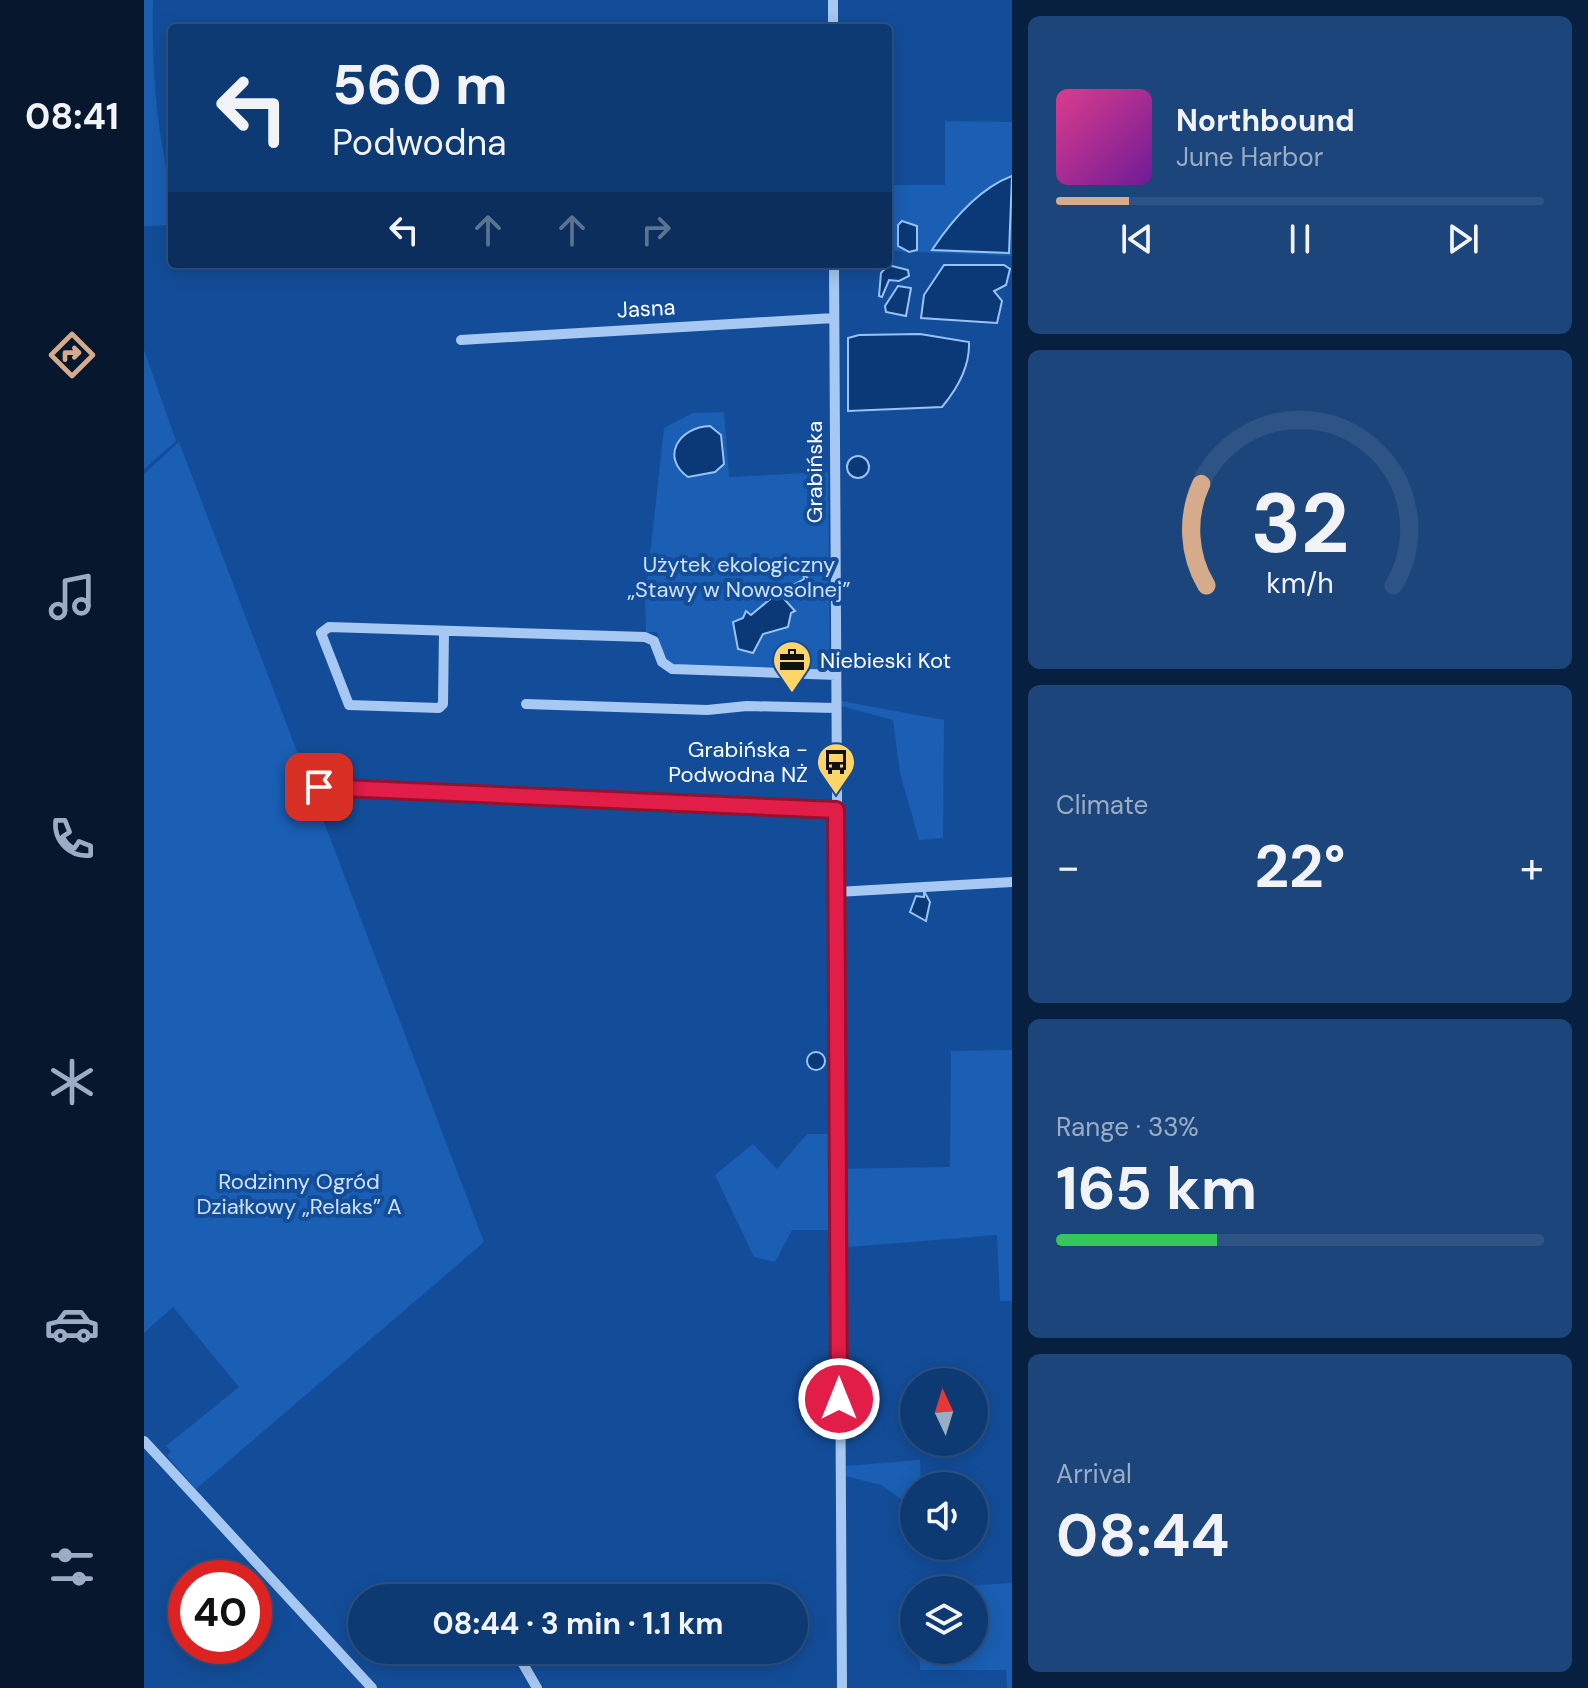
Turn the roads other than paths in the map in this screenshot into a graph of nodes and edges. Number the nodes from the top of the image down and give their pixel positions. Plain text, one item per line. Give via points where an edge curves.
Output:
1 (833, 0) edge
2 (833, 24) edge
3 (834, 268) edge
4 (834, 318) junction
5 (461, 340) dead end
6 (444, 631) junction
7 (836, 675) junction
8 (526, 704) dead end
9 (835, 708) junction
10 (319, 787) dead end
11 (836, 810) junction
12 (1012, 882) edge
13 (837, 892) junction
14 (144, 1441) edge
15 (523, 1664) edge
16 (372, 1688) edge
17 (537, 1688) edge
18 (842, 1688) edge

1 - 2 street
3 - 4 street, Grabińska
4 - 5 street, Jasna
4 - 7 street, Grabińska
6 - 6 street via 329,627 321,633 349,705 439,708
6 - 7 street via 645,637 654,641 662,662 672,669
7 - 9 street, Grabińska
8 - 9 street
9 - 11 street, Grabińska
10 - 11 street
11 - 13 street, Grabińska
12 - 13 street
13 - 18 street, Grabińska
14 - 16 street
15 - 17 street

